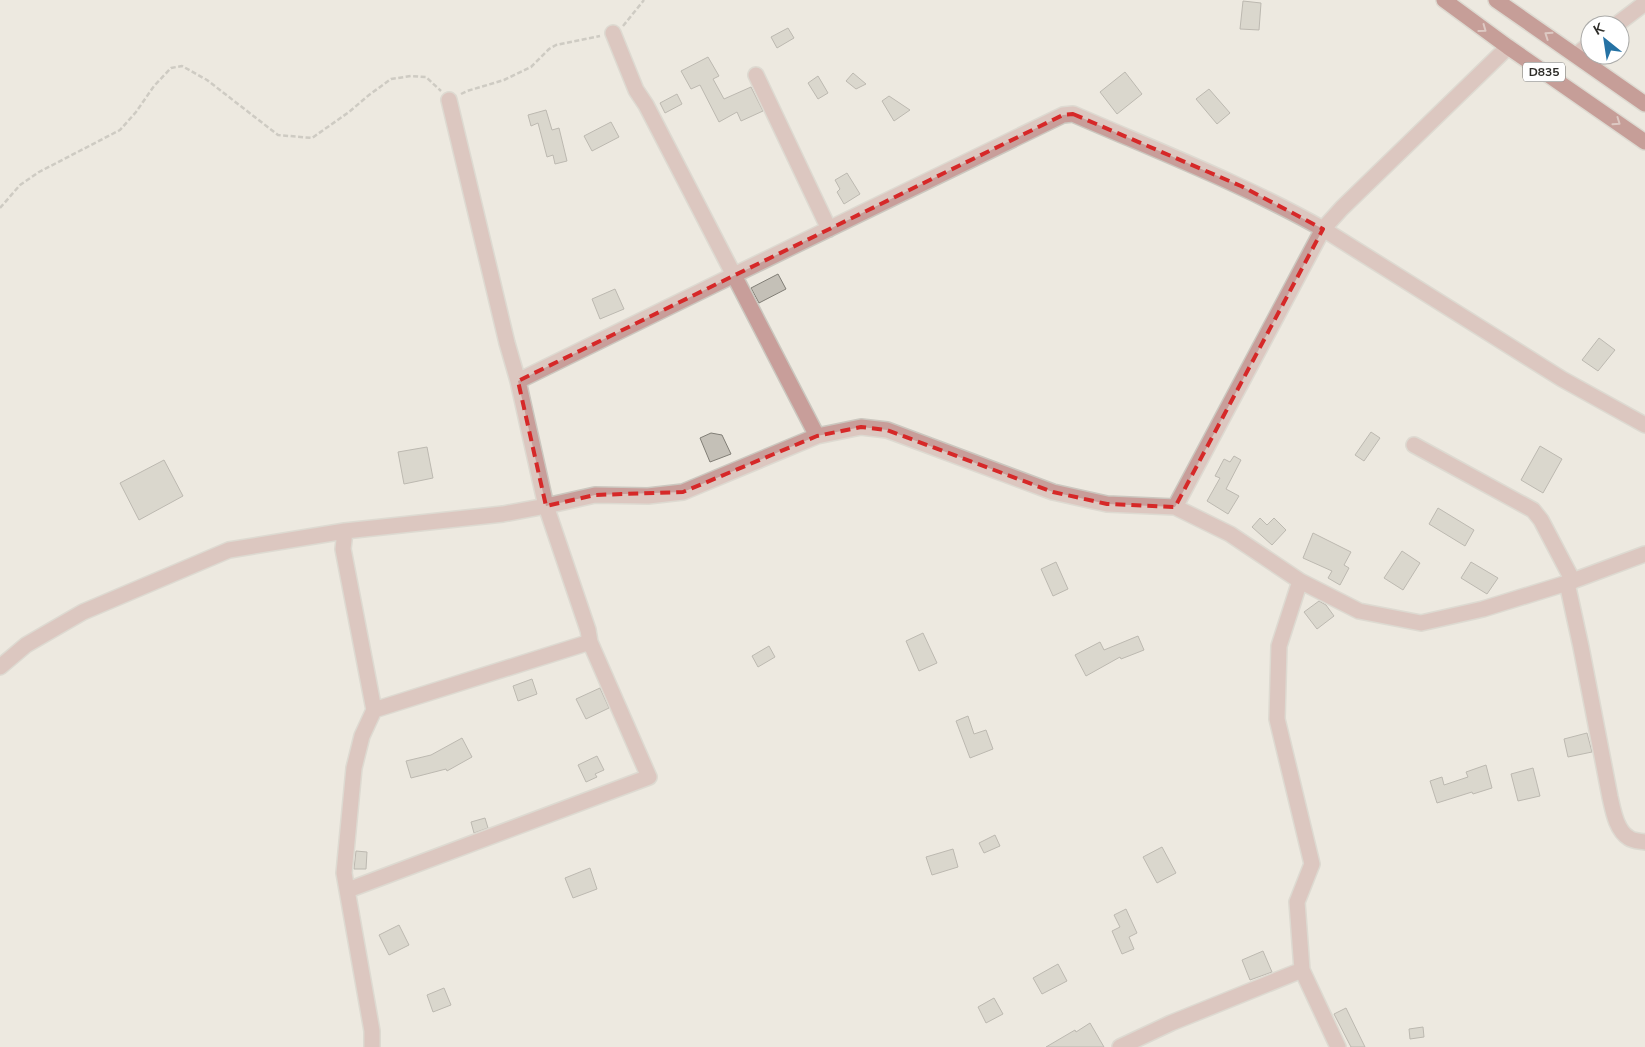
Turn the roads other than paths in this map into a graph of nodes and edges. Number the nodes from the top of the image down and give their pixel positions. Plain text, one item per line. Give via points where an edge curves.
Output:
1 (1444, 0) edge
2 (1496, 0) edge
3 (1645, 3) edge
4 (1629, 15) edge
5 (613, 33) road end
6 (1508, 47) junction
7 (1580, 52) edge
8 (1576, 55) junction
9 (756, 76) dead end
10 (449, 100) road end
11 (1645, 104) edge
12 (1645, 142) edge
13 (829, 228) junction
14 (1323, 229) junction
15 (734, 274) junction
16 (518, 381) junction
17 (1645, 425) edge
18 (817, 436) junction
19 (1414, 446) dead end
20 (546, 506) junction
21 (1175, 508) junction
22 (345, 531) junction
23 (1645, 554) edge
24 (1300, 581) junction
25 (1570, 582) junction
26 (590, 642) junction
27 (0, 667) edge
28 (374, 710) junction
29 (1645, 842) edge
30 (348, 890) junction
31 (1302, 970) junction
32 (372, 1047) edge
33 (1120, 1047) edge
34 (1338, 1047) edge

1 -> 6 highway, D835
8 -> 2 highway, D835
3 - 4 street
5 - 15 street via 636,90
6 -> 12 highway, D835
6 - 14 street
7 - 8 street
8 - 11 highway, D835
9 - 13 street
10 - 16 street
13 - 14 street via 1063,115 1073,114 1241,186
13 - 15 street
14 - 17 street via 1562,379
14 - 21 street
15 - 16 street
15 - 18 street
16 - 20 street
18 - 20 street via 684,492 648,496 595,494
18 - 21 street via 861,427 887,430 1053,492 1106,504
19 - 25 street via 1533,510 1541,520
20 - 22 street via 503,514
20 - 26 street
21 - 24 street via 1230,534
22 - 27 street via 229,550 83,612 26,645
22 - 28 street via 343,549
23 - 25 street
24 - 25 street via 1358,611 1422,624
24 - 31 street via 1279,646 1277,719 1312,864 1297,902
25 - 29 street via 1616,818 1629,839
26 - 28 street
26 - 30 street via 649,777
28 - 30 street via 362,736 354,768 344,873
30 - 32 street
31 - 33 street
31 - 34 street

